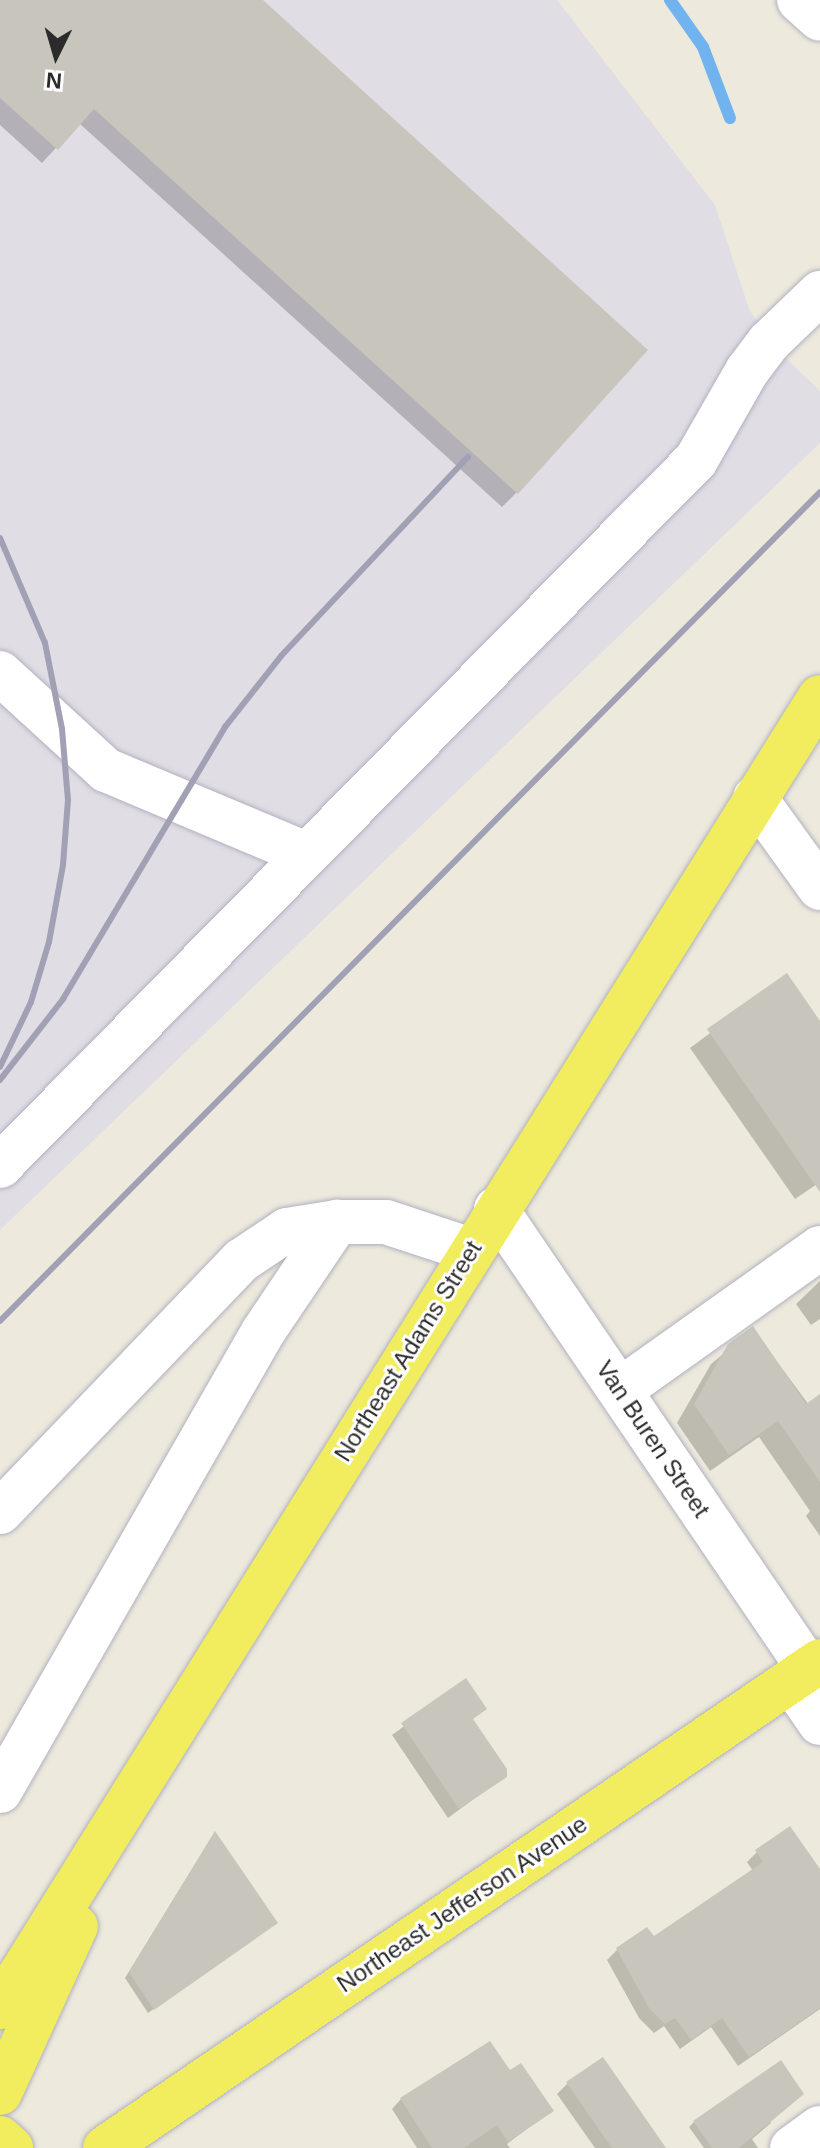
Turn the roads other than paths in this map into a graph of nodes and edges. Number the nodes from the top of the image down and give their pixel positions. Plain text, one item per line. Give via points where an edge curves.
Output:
1 (799, 0) edge
2 (820, 19) edge
3 (820, 293) edge
4 (0, 673) edge
5 (820, 697) edge
6 (755, 798) junction
7 (306, 854) junction
8 (820, 888) edge
9 (0, 1166) edge
10 (496, 1209) junction
11 (337, 1222) junction
12 (820, 1248) edge
13 (471, 1250) junction
14 (620, 1390) junction
15 (0, 1512) edge
16 (209, 1668) junction
17 (807, 1670) edge
18 (820, 1723) edge
19 (0, 1791) edge
20 (377, 1962) junction
21 (0, 2007) edge
22 (0, 2093) edge
23 (820, 2128) edge
24 (0, 2138) edge
25 (11, 2148) edge
26 (71, 2148) edge
27 (105, 2148) edge
28 (792, 2148) edge

1 - 2 street
3 - 7 street via 747,371 696,460
4 - 7 street via 106,770
5 - 6 main road, Northeast Adams Street
6 - 8 street
6 - 10 main road, Northeast Adams Street
7 - 9 street
10 - 13 main road, Northeast Adams Street
10 - 14 street, Van Buren Street
11 - 13 street via 386,1222
11 - 15 street via 287,1230 242,1260
11 - 19 street via 263,1332
12 - 14 street
13 - 16 main road, Northeast Adams Street
14 - 17 street, Van Buren Street
16 - 21 main road, Northeast Adams Street
16 - 22 main road via 75,1927
17 - 18 street, Van Buren Street
17 - 20 main road, Northeast Jefferson Avenue
20 - 26 main road
20 - 27 main road, Northeast Jefferson Avenue
23 - 28 street
24 - 25 main road

